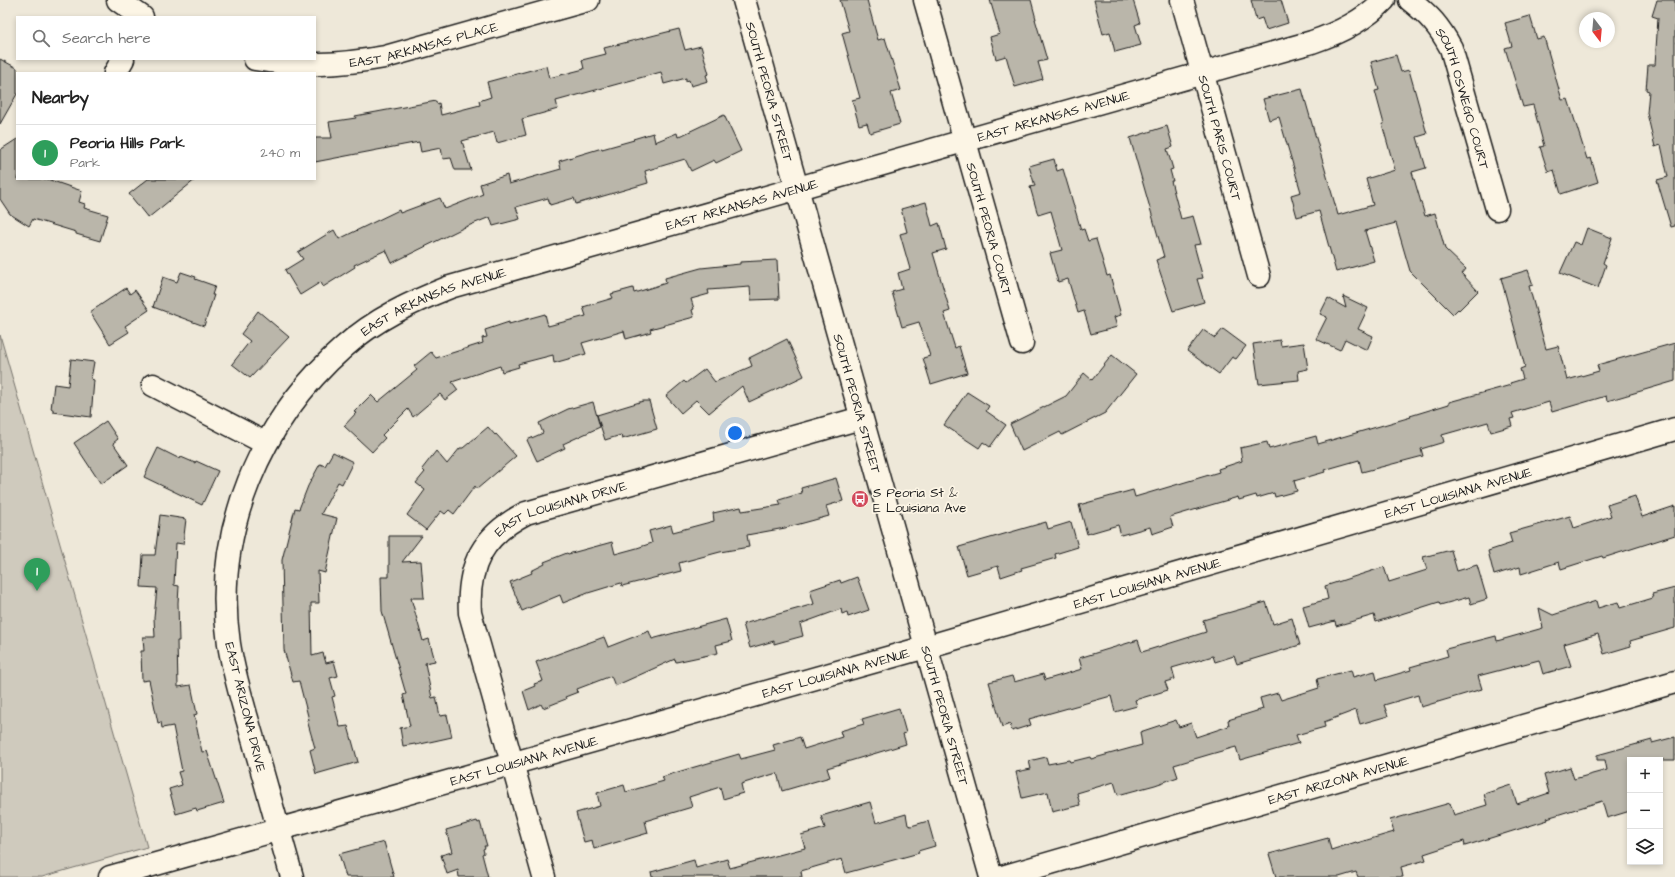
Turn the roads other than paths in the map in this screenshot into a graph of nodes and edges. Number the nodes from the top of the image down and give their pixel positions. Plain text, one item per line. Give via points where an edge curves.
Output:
1 (118, 0) edge
2 (588, 0) edge
3 (744, 0) edge
4 (925, 0) edge
5 (1182, 0) edge
6 (1384, 0) edge
7 (1410, 0) edge
8 (141, 16) edge
9 (122, 60) edge
10 (260, 60) edge
11 (116, 72) edge
12 (1202, 74) junction
13 (965, 140) junction
14 (797, 189) junction
15 (1497, 209) dead end
16 (1260, 276) dead end
17 (1022, 343) dead end
18 (153, 385) dead end
19 (861, 418) junction
20 (1675, 430) edge
21 (266, 443) junction
22 (926, 647) junction
23 (1675, 682) edge
24 (512, 763) junction
25 (278, 829) junction
26 (110, 877) edge
27 (292, 877) edge
28 (544, 877) edge
29 (990, 877) edge
30 (1002, 877) edge

1 - 8 street
2 - 10 street, EAST ARKANSAS PLACE via 385,57 317,65 282,64
3 - 14 street, SOUTH PEORIA STREET
4 - 13 street, SOUTH PEORIA COURT
5 - 12 street, SOUTH PARIS COURT
6 - 12 street, EAST ARKANSAS AVENUE via 1357,22 1334,35
7 - 15 street, SOUTH OSWEGO COURT via 1439,27 1451,48
9 - 11 street
12 - 13 street, EAST ARKANSAS AVENUE
12 - 16 street, SOUTH PARIS COURT
13 - 14 street, EAST ARKANSAS AVENUE
13 - 17 street, SOUTH PEORIA COURT
14 - 19 street, SOUTH PEORIA STREET
14 - 21 street, EAST ARKANSAS AVENUE via 458,285 418,299 387,316 351,341 320,369 297,395
18 - 21 street
19 - 22 street, SOUTH PEORIA STREET
19 - 24 street, EAST LOUISIANA DRIVE via 526,512 509,521 491,537 473,570 469,594 470,613
20 - 22 street, EAST LOUISIANA AVENUE
21 - 25 street, EAST ARIZONA DRIVE via 239,507 227,575 226,609 229,644 239,688
22 - 24 street, EAST LOUISIANA AVENUE
22 - 29 street, SOUTH PEORIA STREET
23 - 30 street, EAST ARIZONA AVENUE
24 - 25 street, EAST LOUISIANA AVENUE
24 - 28 street
25 - 26 street, EAST LOUISIANA AVENUE
25 - 27 street, EAST ARIZONA DRIVE

